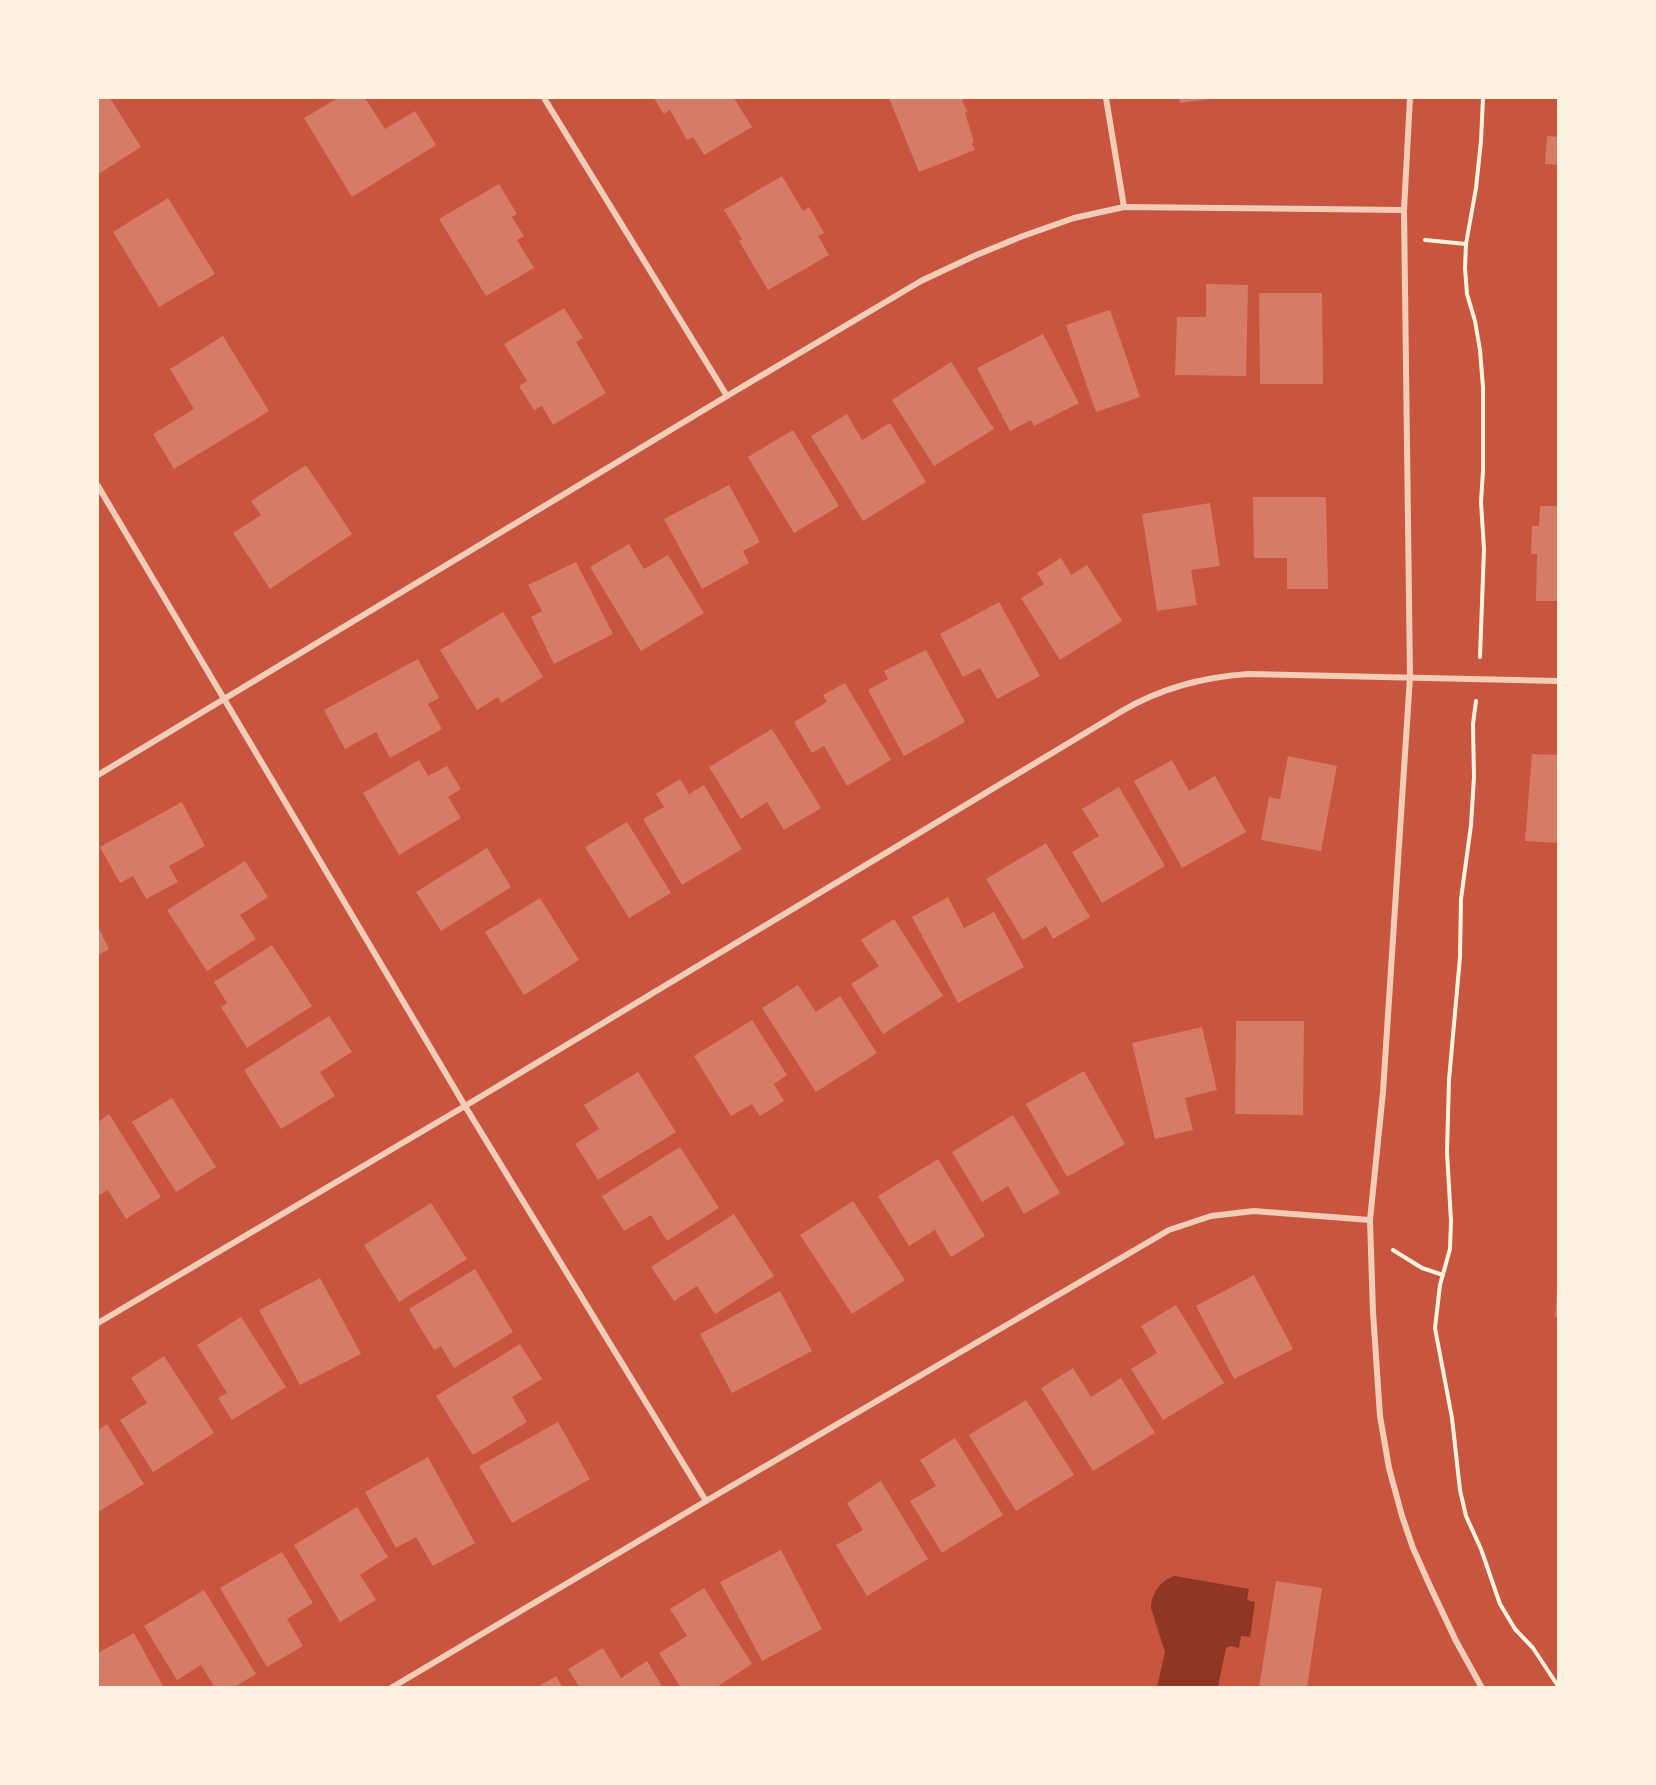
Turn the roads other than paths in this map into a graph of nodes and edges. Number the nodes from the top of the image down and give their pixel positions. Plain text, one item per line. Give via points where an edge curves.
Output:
1 (544, 98) edge
2 (1106, 98) edge
3 (1410, 98) edge
4 (1124, 207) junction
5 (1404, 210) junction
6 (727, 396) junction
7 (98, 486) edge
8 (1410, 678) junction
9 (1558, 681) edge
10 (224, 700) junction
11 (98, 775) edge
12 (465, 1106) junction
13 (1370, 1220) junction
14 (98, 1323) edge
15 (706, 1501) junction
16 (391, 1688) edge
17 (1482, 1688) edge

1 - 6 street
2 - 4 street
3 - 5 street
4 - 5 street
4 - 6 street via 1074,218 1023,236 921,281
5 - 8 street
6 - 10 street
7 - 10 street
8 - 9 street
8 - 12 street via 1235,675 1200,680 1154,694
8 - 13 street via 1384,1080
10 - 11 street
10 - 12 street
12 - 14 street
12 - 15 street
13 - 15 street via 1254,1211 1210,1216 1168,1230
13 - 17 street via 1376,1365 1389,1468 1413,1548
15 - 16 street

